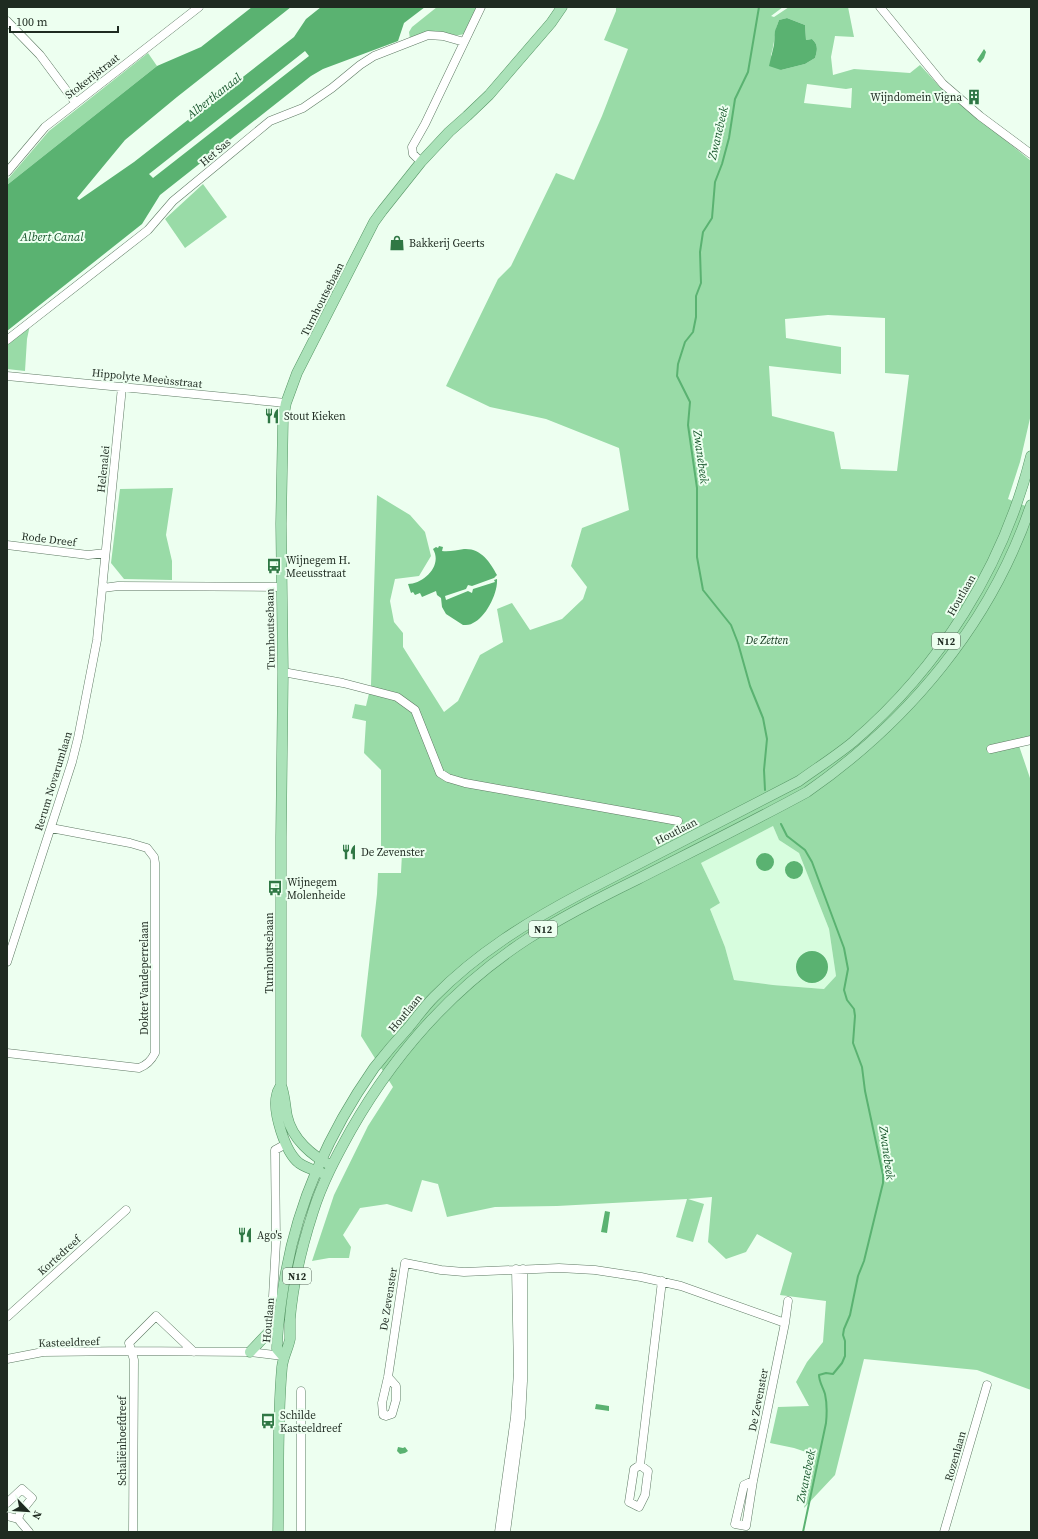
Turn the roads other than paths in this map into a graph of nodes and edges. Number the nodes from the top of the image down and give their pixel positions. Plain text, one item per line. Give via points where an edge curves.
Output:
1 (199, 7) edge
2 (481, 7) edge
3 (562, 7) edge
4 (880, 7) edge
5 (7, 21) edge
6 (464, 42) junction
7 (75, 102) junction
8 (1031, 154) edge
9 (421, 162) junction
10 (7, 172) edge
11 (7, 340) edge
12 (7, 376) edge
13 (122, 387) junction
14 (286, 403) junction
15 (1031, 456) edge
16 (1031, 505) edge
17 (7, 545) edge
18 (105, 557) junction
19 (103, 585) junction
20 (281, 588) junction
21 (282, 672) junction
22 (1031, 740) edge
23 (991, 749) dead end
24 (678, 820) dead end
25 (51, 828) junction
26 (7, 962) edge
27 (7, 1053) edge
28 (281, 1085) junction
29 (296, 1137) junction
30 (286, 1144) junction
31 (321, 1160) junction
32 (332, 1166) junction
33 (316, 1171) junction
34 (327, 1176) junction
35 (126, 1210) dead end
36 (519, 1269) junction
37 (662, 1281) junction
38 (273, 1297) dead end
39 (788, 1301) dead end
40 (7, 1317) edge
41 (785, 1323) junction
42 (277, 1326) junction
43 (131, 1351) junction
44 (194, 1352) junction
45 (250, 1352) junction
46 (283, 1356) junction
47 (7, 1359) edge
48 (388, 1377) dead end
49 (987, 1385) dead end
50 (301, 1391) dead end
51 (640, 1465) dead end
52 (753, 1481) junction
53 (508, 1487) junction
54 (7, 1503) edge
55 (7, 1516) edge
56 (18, 1519) junction
57 (28, 1532) edge
58 (133, 1532) edge
59 (278, 1532) edge
60 (301, 1532) edge
61 (499, 1532) edge
62 (506, 1532) edge
63 (944, 1532) edge

1 - 7 street, Stokerijstraat
2 - 6 street
3 - 9 main road, Turnhoutsebaan via 489,95
4 - 8 street via 943,84
5 - 7 street via 40,55
6 - 9 street via 412,149 413,154
6 - 11 street, Het Sas via 443,36 428,36 374,56 302,108 270,121 173,202 148,230
7 - 10 street, Stokerijstraat via 45,127
9 - 14 main road, Turnhoutsebaan via 374,222 297,373
12 - 13 street, Hippolyte Meeùsstraat
13 - 14 street, Hippolyte Meeùsstraat
13 - 18 street, Helenalei
14 - 20 main road, Turnhoutsebaan via 282,431
15 - 31 main road, Houtlaan / N12 via 1014,511 987,574 971,603 926,667 888,709 852,742 799,781 553,908 486,952 434,997 383,1057 348,1109
16 - 32 main road, Houtlaan / N12 via 1012,552 967,634 915,699 881,734 834,774 807,792 577,910 494,962 444,1006 398,1059 367,1102
17 - 18 street, Rode Dreef via 88,555 95,559
18 - 19 street, Rerum Novarumlaan
19 - 20 street
19 - 25 street, Rerum Novarumlaan via 97,640 78,738
20 - 21 main road, Turnhoutsebaan
21 - 24 street via 343,683 397,697 415,710 440,774 448,778
21 - 28 main road, Turnhoutsebaan
22 - 23 street
25 - 26 street, Rerum Novarumlaan
25 - 27 street, Dokter Vandeperrelaan via 130,843 147,848 154,856 154,1053 152,1059 139,1068
28 - 29 main road, Turnhoutsebaan via 288,1119
28 - 30 main road, Turnhoutsebaan via 277,1094 277,1114
29 - 30 main road
29 - 31 main road, Turnhoutsebaan
30 - 33 main road, Turnhoutsebaan via 299,1163
30 - 38 street via 275,1150 276,1242
31 - 32 main road, Turnhoutsebaan
31 - 33 main road, Houtlaan / N12
32 - 34 main road, Houtlaan / N12
33 - 34 main road, Turnhoutsebaan
33 - 42 main road, Houtlaan / N12 via 293,1239
34 - 46 main road, Houtlaan / N12 via 307,1232 295,1286 288,1348
35 - 40 street, Kortedreef
36 - 37 street, De Zevenster via 595,1270
36 - 48 street, De Zevenster via 464,1272 405,1263
36 - 53 street via 518,1417
37 - 41 street, De Zevenster
37 - 51 street
39 - 41 street, De Zevenster
41 - 52 street, De Zevenster
42 - 45 main road
42 - 46 main road, Houtlaan / N12 via 277,1349
43 - 44 street, Kasteeldreef
43 - 44 street via 129,1343 156,1316
43 - 47 street, Kasteeldreef via 43,1352
43 - 58 street, Schaliënhoefdreef via 134,1360
44 - 45 street, Kasteeldreef
45 - 46 street, Kasteeldreef
46 - 59 main road, N12 via 279,1409
49 - 63 street, Rozenlaan
50 - 60 street
52 - 52 street, De Zevenster via 744,1485 735,1524 746,1526
53 - 61 street
53 - 62 street
54 - 56 street via 22,1489 32,1498
55 - 56 street
56 - 57 street

